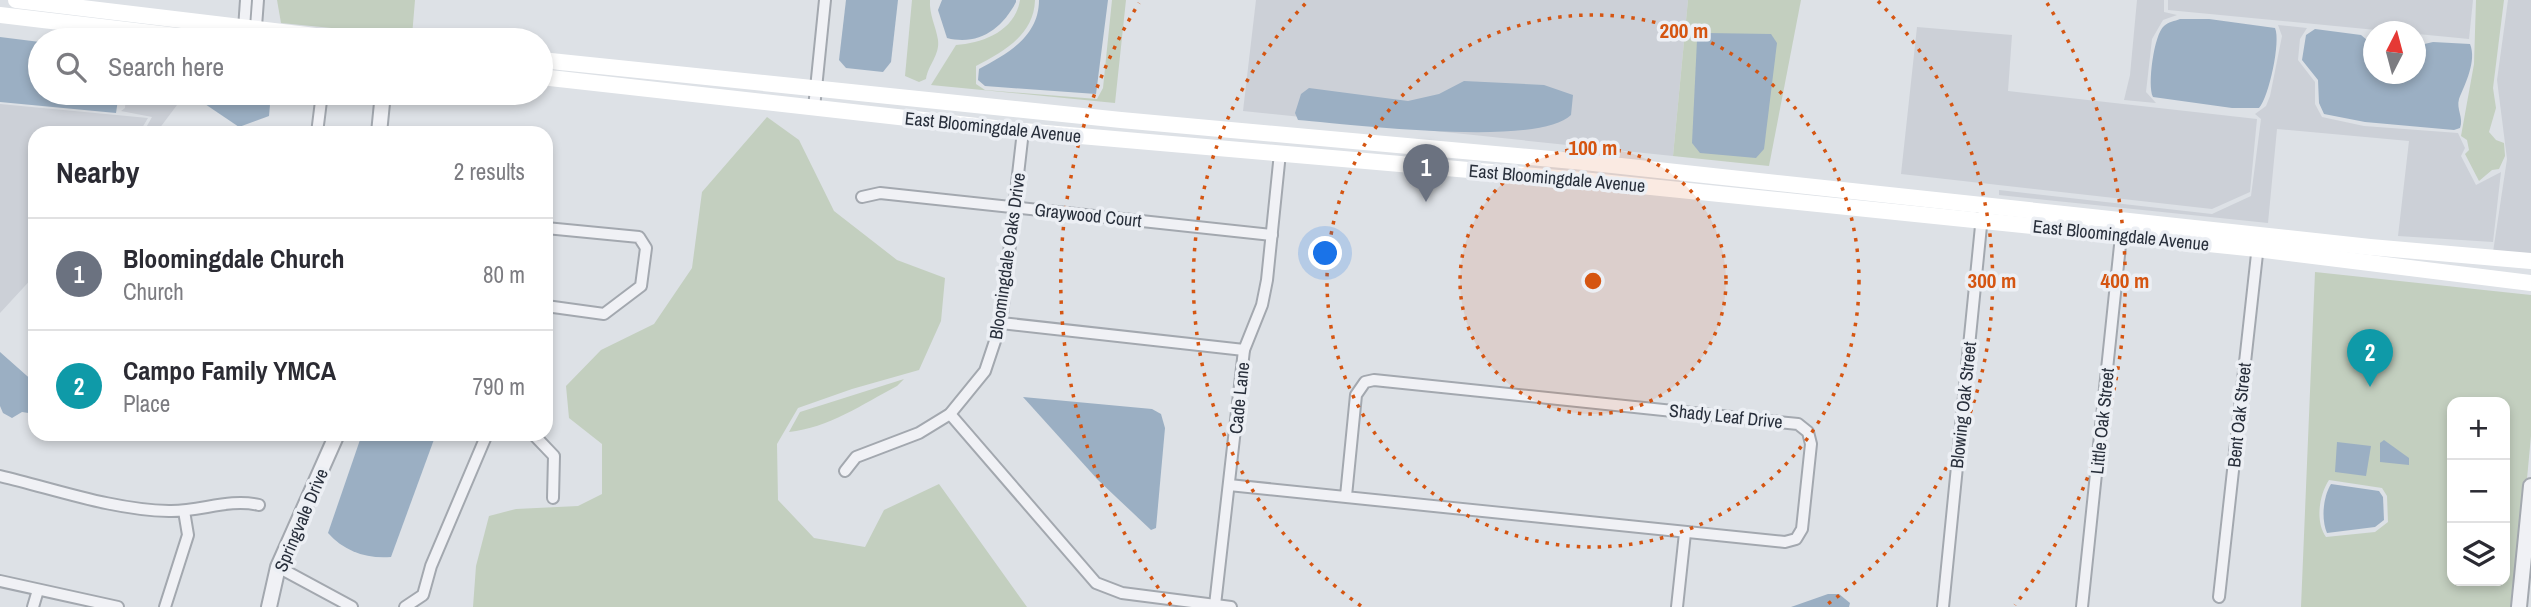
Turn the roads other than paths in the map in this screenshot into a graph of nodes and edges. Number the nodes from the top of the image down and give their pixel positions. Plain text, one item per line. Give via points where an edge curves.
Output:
1 (16, 0) edge
2 (246, 0) edge
3 (258, 0) edge
4 (825, 0) edge
5 (0, 15) edge
6 (110, 28) edge
7 (215, 28) edge
8 (250, 28) edge
9 (252, 28) edge
10 (553, 61) edge
11 (553, 78) edge
12 (816, 90) junction
13 (320, 105) edge
14 (382, 105) edge
15 (814, 108) junction
16 (1121, 120) junction
17 (318, 126) edge
18 (380, 126) edge
19 (1023, 131) junction
20 (1281, 135) junction
21 (1110, 138) junction
22 (1280, 153) junction
23 (1584, 162) junction
24 (1582, 180) junction
25 (862, 197) dead end
26 (1983, 202) junction
27 (1015, 207) junction
28 (1982, 221) junction
29 (553, 229) edge
30 (1272, 235) junction
31 (2121, 236) junction
32 (2258, 242) junction
33 (2531, 261) edge
34 (2531, 283) edge
35 (553, 307) edge
36 (1001, 323) junction
37 (1244, 351) junction
38 (950, 414) junction
39 (334, 441) edge
40 (484, 441) edge
41 (540, 441) edge
42 (845, 471) dead end
43 (0, 476) edge
44 (1229, 485) junction
45 (2531, 486) edge
46 (1346, 496) junction
47 (553, 498) dead end
48 (259, 505) dead end
49 (184, 511) junction
50 (1685, 533) junction
51 (278, 567) junction
52 (0, 581) edge
53 (37, 590) junction
54 (2219, 597) dead end
55 (1215, 605) edge
56 (33, 607) edge
57 (118, 607) edge
58 (165, 607) edge
59 (269, 607) edge
60 (352, 607) edge
61 (405, 607) edge
62 (1231, 607) edge
63 (1677, 607) edge
64 (1943, 607) edge
65 (2082, 607) edge
66 (2519, 607) edge

1 - 7 main road
2 - 8 street
3 - 9 street
4 - 12 street
5 - 6 main road
10 - 12 main road, East Bloomingdale Avenue
11 - 15 main road, East Bloomingdale Avenue
12 - 15 street
12 - 16 main road, East Bloomingdale Avenue
13 - 17 street
14 - 18 street
15 - 19 main road, East Bloomingdale Avenue
16 - 20 main road, East Bloomingdale Avenue
16 - 21 main road
19 - 21 main road, East Bloomingdale Avenue
19 - 27 street, Bloomingdale Oaks Drive
20 - 22 main road
20 - 23 main road, East Bloomingdale Avenue
21 - 22 main road, East Bloomingdale Avenue
22 - 24 main road, East Bloomingdale Avenue
22 - 30 street, Cade Lane
23 - 24 main road
23 - 26 main road, East Bloomingdale Avenue
24 - 28 main road, East Bloomingdale Avenue
25 - 27 street, Graywood Court via 880,193
26 - 28 street, Blowing Oak Street
26 - 32 main road, East Bloomingdale Avenue
27 - 30 street, Graywood Court
27 - 36 street, Bloomingdale Oaks Drive
28 - 31 main road, East Bloomingdale Avenue
28 - 64 street, Blowing Oak Street
29 - 35 street via 639,237 646,248 641,286 604,314
30 - 37 street, Cade Lane via 1262,305
31 - 32 main road, East Bloomingdale Avenue
31 - 65 street, Little Oak Street
32 - 33 main road, East Bloomingdale Avenue
32 - 34 main road, East Bloomingdale Avenue
32 - 54 street, Bent Oak Street
36 - 37 street
36 - 38 street, Bloomingdale Oaks Drive via 985,371
37 - 44 street, Cade Lane
38 - 42 street, Bloomingdale Oaks Drive via 919,433 856,457
38 - 55 street via 1096,583 1122,593
39 - 51 street, Springvale Drive
40 - 61 street via 423,595
41 - 47 street via 554,456
43 - 49 street via 138,509
44 - 46 street, Shady Leaf Drive
44 - 55 street, Cade Lane
45 - 66 street
46 - 50 street, Shady Leaf Drive
46 - 50 street, Shady Leaf Drive via 1356,395 1365,382 1374,380 1798,424 1808,432 1811,444 1802,530 1796,539 1786,542
48 - 49 street via 240,501
49 - 58 street via 188,536
50 - 63 street
51 - 59 street, Springvale Drive
51 - 60 street
52 - 53 street
53 - 56 street
53 - 57 street
55 - 62 street

